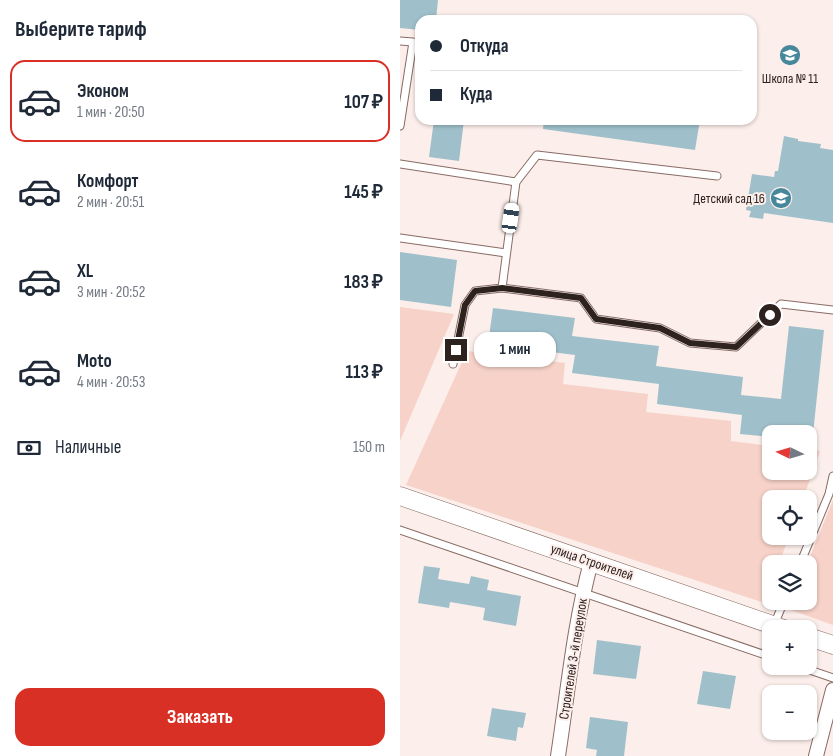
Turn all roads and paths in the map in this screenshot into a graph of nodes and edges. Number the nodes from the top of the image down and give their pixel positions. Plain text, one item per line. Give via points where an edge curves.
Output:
1 (400, 41) edge
2 (400, 126) edge
3 (400, 164) edge
4 (717, 176) dead end
5 (516, 182) junction
6 (400, 238) edge
7 (506, 253) junction
8 (502, 288) junction
9 (833, 310) edge
10 (453, 364) dead end
11 (833, 476) edge
12 (400, 496) edge
13 (400, 530) edge
14 (804, 555) edge
15 (591, 562) junction
16 (583, 592) junction
17 (762, 621) edge
18 (817, 640) edge
19 (833, 645) edge
20 (762, 654) edge
21 (817, 673) edge
22 (833, 678) edge
23 (833, 690) edge
24 (558, 756) edge
25 (816, 756) edge

1 - 2 lane via 413,42
3 - 5 lane
4 - 5 lane via 537,155
5 - 7 lane
6 - 7 lane
7 - 8 lane
8 - 9 lane via 581,298 596,319 660,328 690,343 736,347 781,304
8 - 10 lane via 475,291 465,305
11 - 14 lane via 829,494
12 - 15 street, улица Строителей
13 - 16 lane
15 - 16 street, Строителей 3-й переулок
15 - 17 street, улица Строителей
16 - 20 lane
16 - 24 street, Строителей 3-й переулок
18 - 19 street
21 - 22 lane
23 - 25 street

